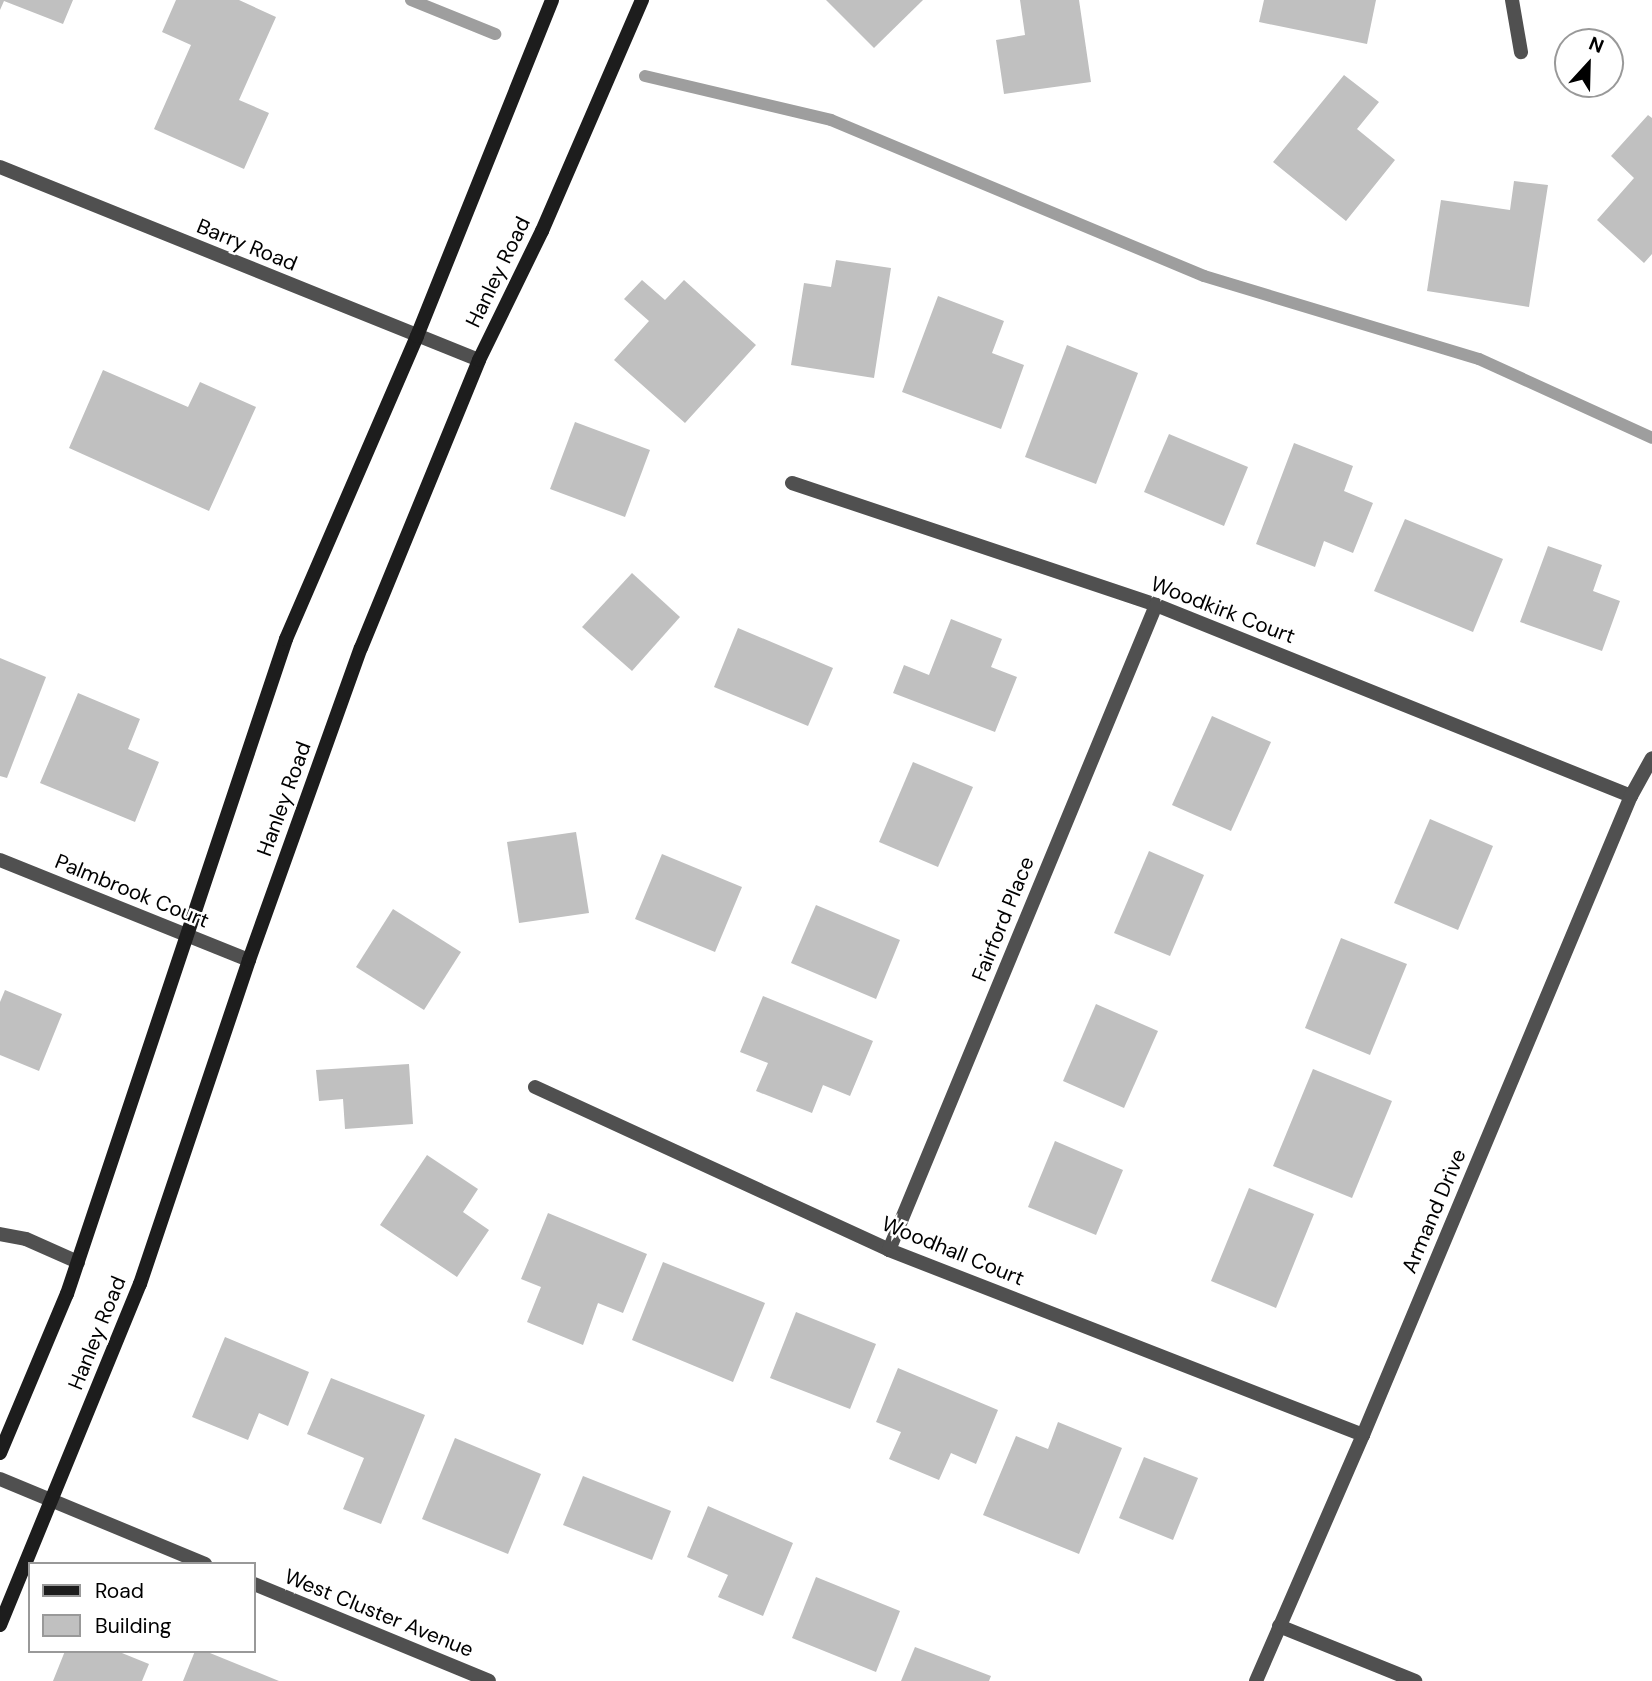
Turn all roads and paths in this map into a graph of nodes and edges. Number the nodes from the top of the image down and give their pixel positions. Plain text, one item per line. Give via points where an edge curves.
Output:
1 (552, 0) edge
2 (642, 0) edge
3 (1512, 0) edge
4 (1521, 52) dead end
5 (0, 167) edge
6 (417, 336) junction
7 (479, 360) junction
8 (792, 484) dead end
9 (1156, 605) junction
10 (1652, 758) edge
11 (1631, 796) junction
12 (0, 860) edge
13 (188, 937) junction
14 (249, 960) junction
15 (535, 1087) dead end
16 (0, 1234) edge
17 (889, 1250) junction
18 (78, 1262) junction
19 (1363, 1436) junction
20 (0, 1453) edge
21 (0, 1479) edge
22 (52, 1501) junction
23 (200, 1562) edge
24 (256, 1585) edge
25 (0, 1625) edge
26 (1279, 1626) junction
27 (489, 1681) edge
28 (1256, 1681) edge
29 (1415, 1681) edge

1 - 6 main road, Hanley Road
2 - 7 main road, Hanley Road via 542,232
3 - 4 street
5 - 6 street, Barry Road
6 - 7 street, Barry Road
6 - 13 main road, Hanley Road via 286,639
7 - 14 main road, Hanley Road via 361,648
8 - 9 street, Woodkirk Court
9 - 11 street, Woodkirk Court
9 - 17 street, Fairford Place
10 - 11 street, Armand Drive
11 - 19 street, Armand Drive
12 - 13 street, Palmbrook Court
13 - 14 street, Palmbrook Court
13 - 18 main road, Hanley Road
14 - 22 main road, Hanley Road via 140,1284
15 - 17 street, Woodhall Court
16 - 18 street via 26,1239
17 - 19 street, Woodhall Court
18 - 20 main road, Hanley Road
19 - 26 street, Armand Drive
21 - 22 street
22 - 23 street
22 - 25 main road, Hanley Road
24 - 27 street, West Cluster Avenue
26 - 28 street, Armand Drive
26 - 29 street

